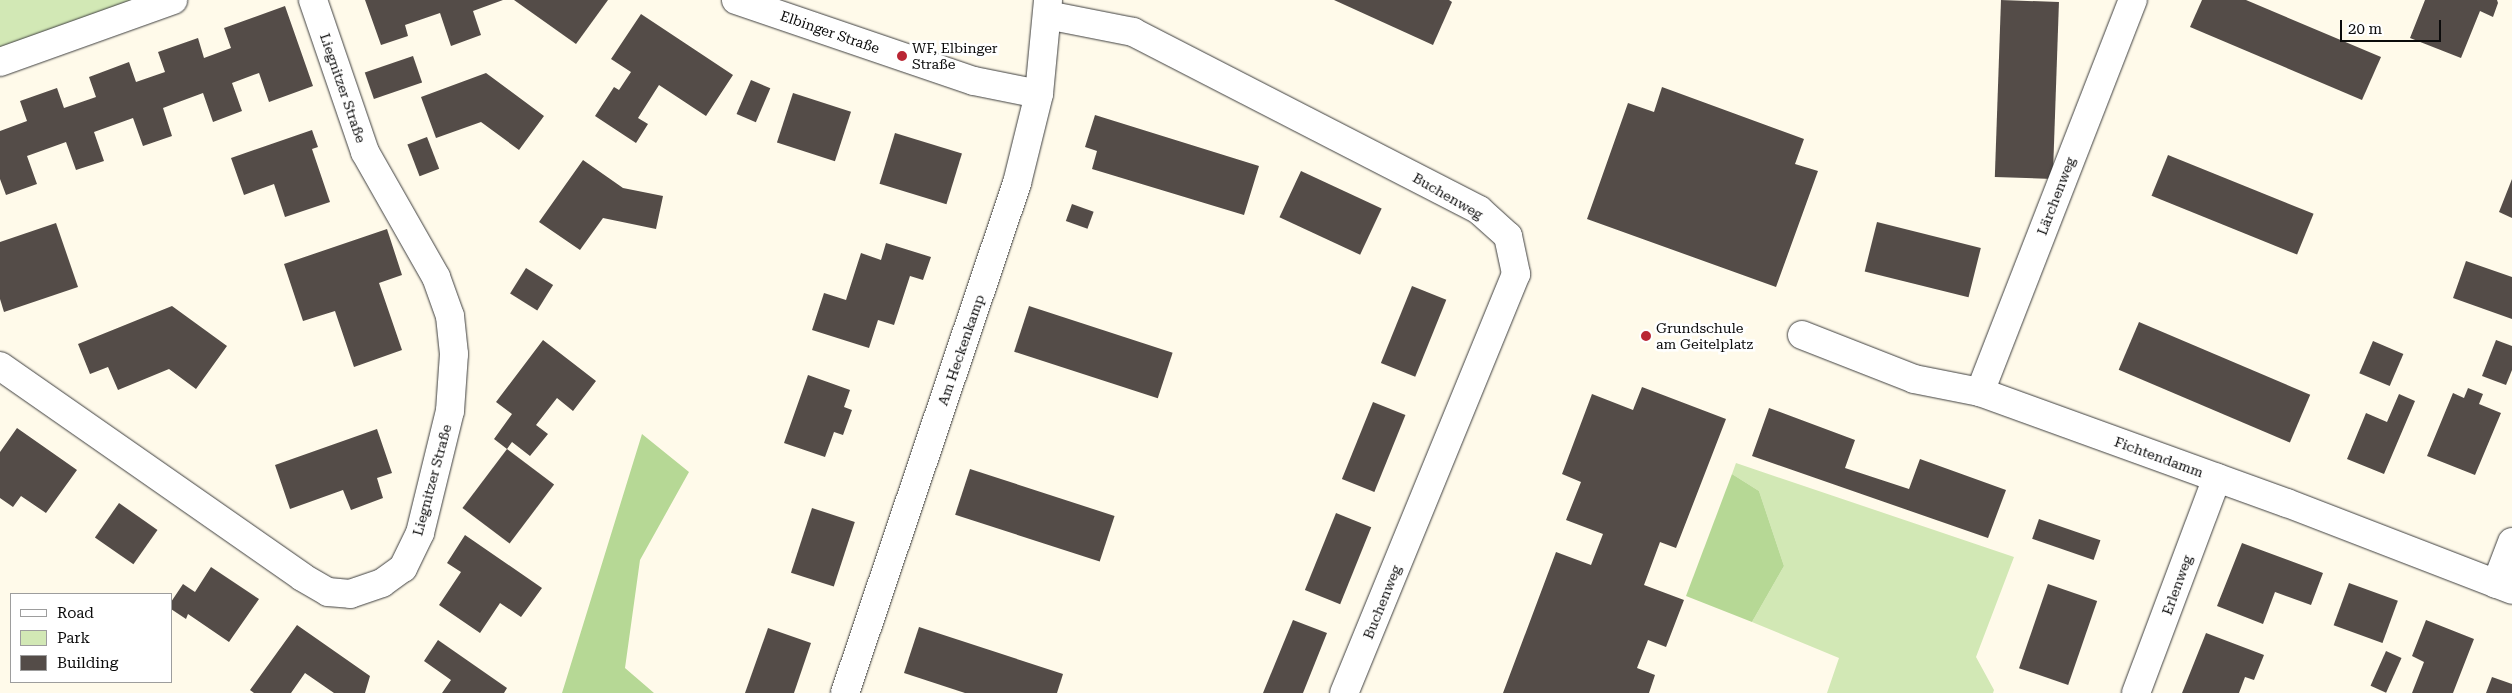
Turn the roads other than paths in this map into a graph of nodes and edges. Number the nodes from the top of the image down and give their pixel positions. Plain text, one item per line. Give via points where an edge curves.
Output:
1 (173, 0) edge
2 (313, 0) edge
3 (736, 0) edge
4 (2133, 0) edge
5 (1048, 8) edge
6 (0, 62) edge
7 (1039, 94) junction
8 (1802, 335) dead end
9 (0, 366) edge
10 (1980, 392) junction
11 (2217, 478) junction
12 (2512, 542) edge
13 (2504, 587) edge
14 (845, 693) edge
15 (1344, 693) edge
16 (2136, 693) edge

1 - 6 street
2 - 9 street, Liegnitzer Straße via 365,152 436,277 450,316 454,354 450,411 420,533 403,568 382,583 350,594 328,592
3 - 7 street, Elbinger Straße via 974,81
4 - 10 street, Lärchenweg
5 - 7 street, Am Heckenkamp
5 - 15 street, Buchenweg via 1134,32 1479,210 1508,236 1516,274
7 - 14 street, Am Heckenkamp via 1017,184
8 - 10 street, Fichtendamm via 1914,379
10 - 11 street, Fichtendamm
11 - 13 street, Fichtendamm
11 - 16 street, Erlenweg
12 - 13 street

